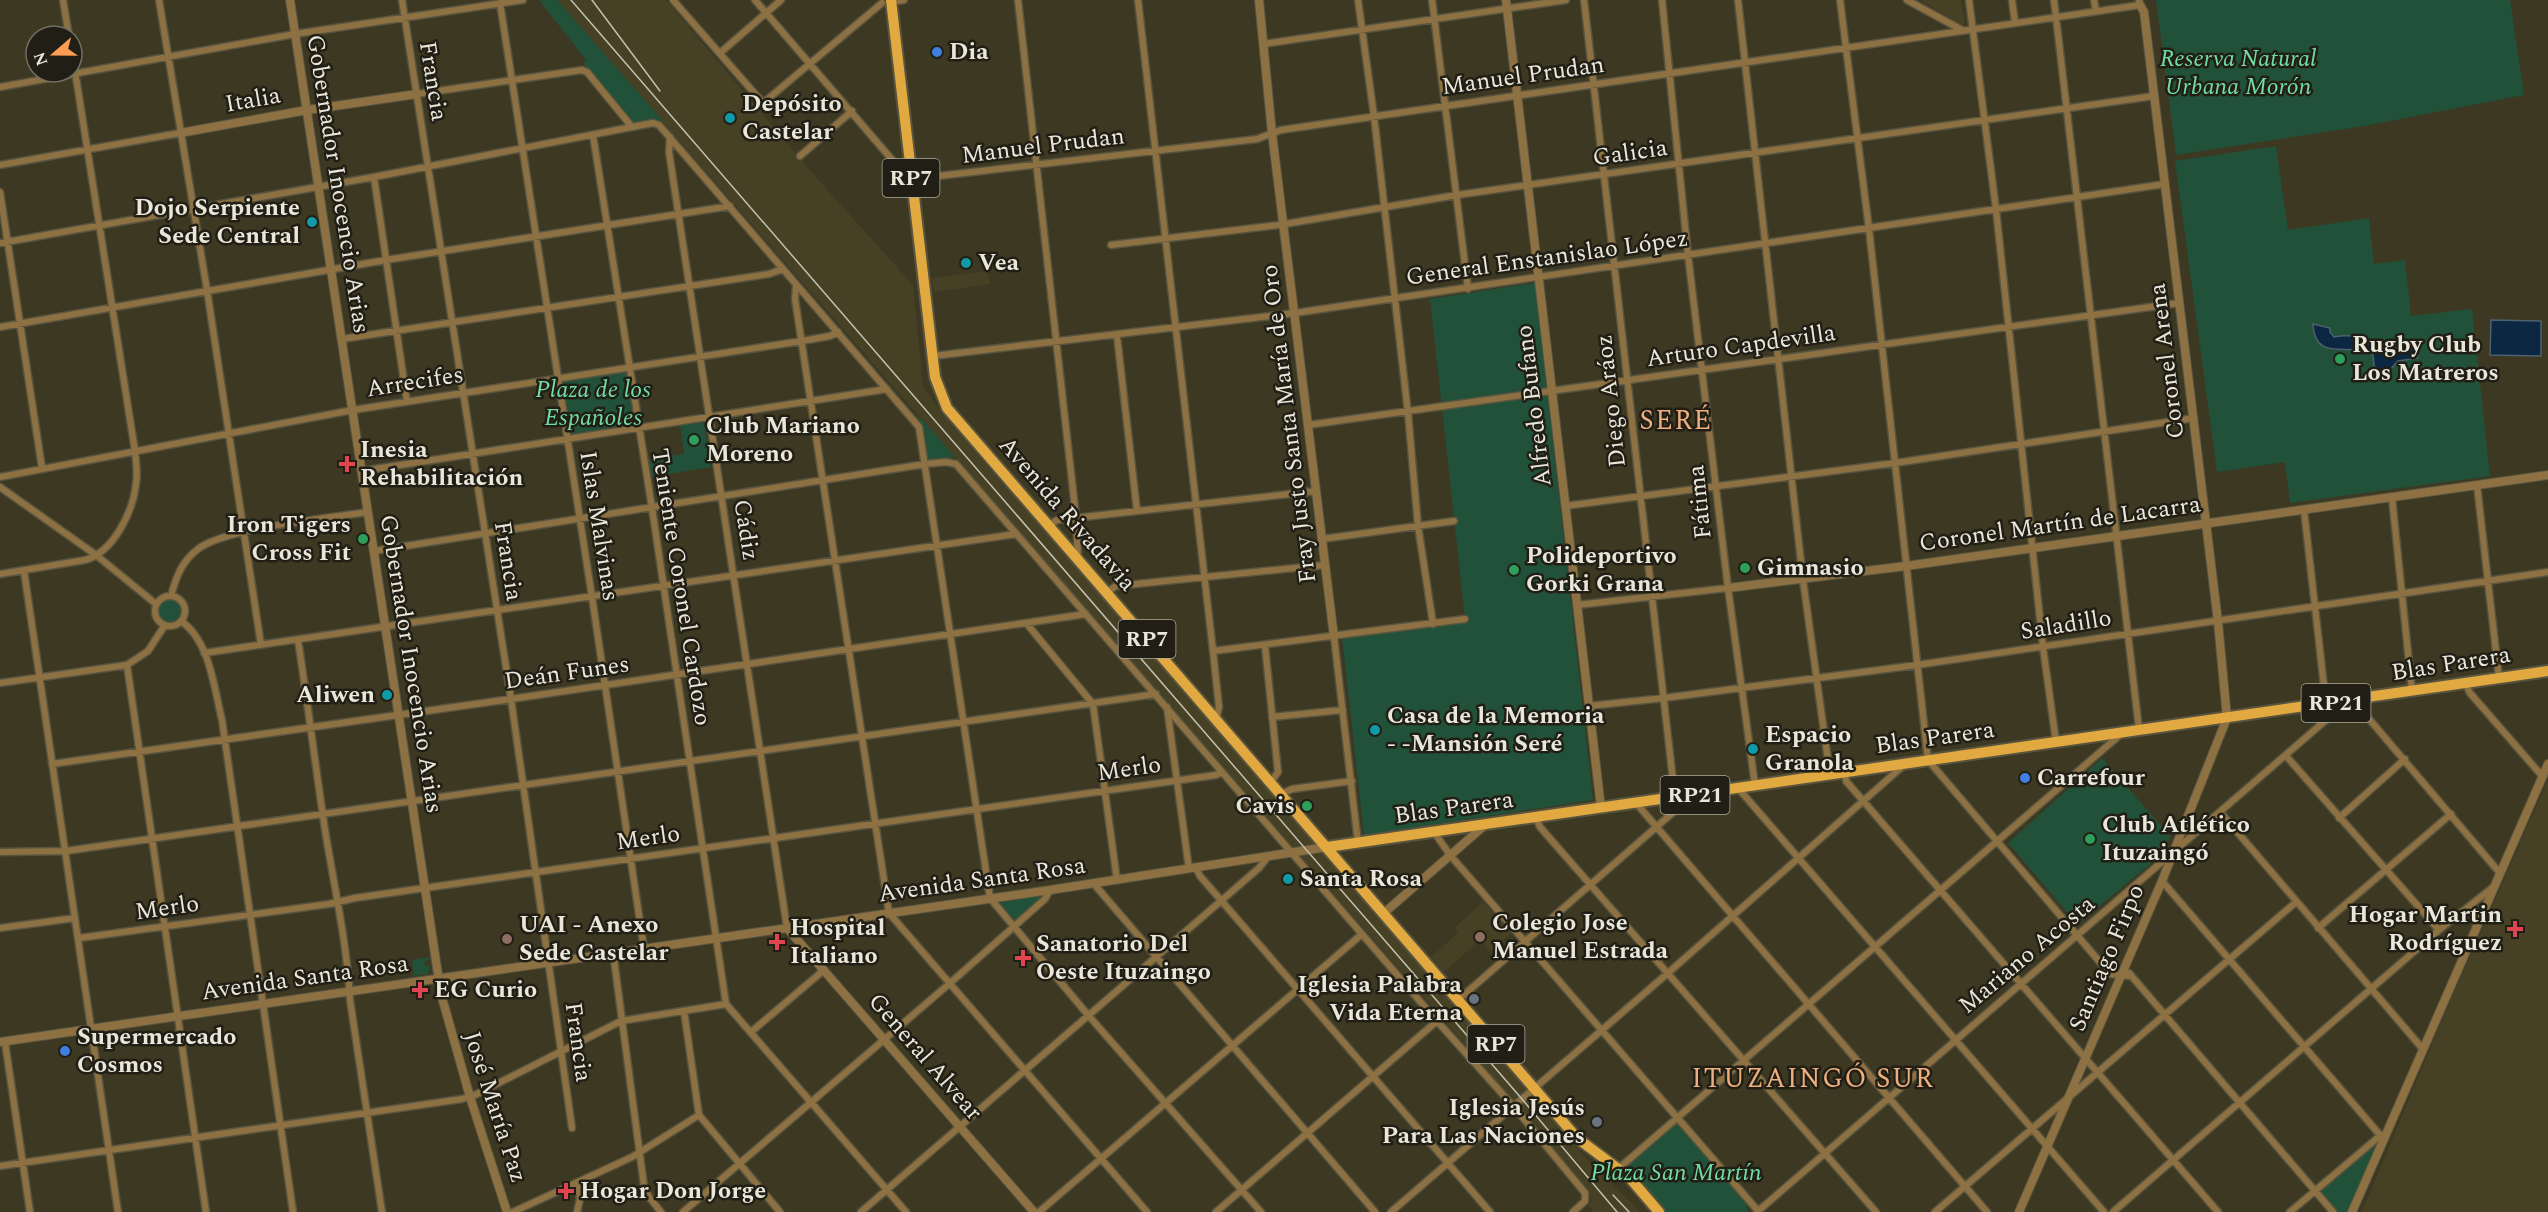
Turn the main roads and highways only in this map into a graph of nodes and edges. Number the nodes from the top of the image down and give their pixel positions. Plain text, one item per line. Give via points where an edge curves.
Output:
1 (886, 1) edge
2 (2548, 671) edge
3 (1327, 848) junction
4 (1659, 1212) edge

1 - 3 main road, Avenida Rivadavia / RP7 via 935,377 942,399
2 - 3 main road, Blas Parera / RP21
3 - 4 main road, RP7 via 1577,1138 1629,1177

